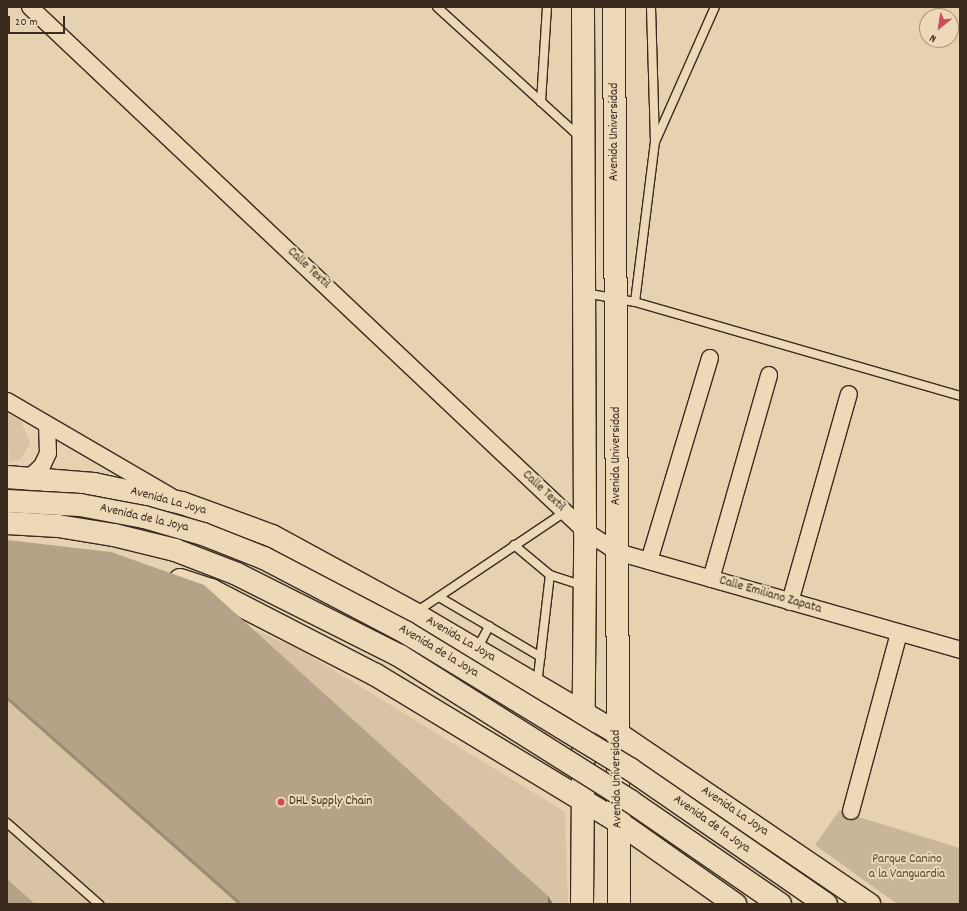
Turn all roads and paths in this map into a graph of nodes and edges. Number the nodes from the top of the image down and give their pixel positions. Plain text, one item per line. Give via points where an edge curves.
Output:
1 (30, 7) edge
2 (437, 7) edge
3 (547, 7) edge
4 (583, 7) edge
5 (614, 7) edge
6 (651, 7) edge
7 (715, 7) edge
8 (541, 102) junction
9 (584, 141) junction
10 (655, 142) junction
11 (584, 292) junction
12 (626, 300) junction
13 (710, 358) dead end
14 (769, 374) dead end
15 (849, 394) dead end
16 (960, 396) edge
17 (7, 401) edge
18 (47, 425) junction
19 (7, 477) edge
20 (30, 477) junction
21 (7, 501) edge
22 (182, 503) junction
23 (565, 512) junction
24 (7, 523) edge
25 (585, 531) junction
26 (514, 544) junction
27 (617, 552) junction
28 (649, 561) junction
29 (159, 574) edge
30 (550, 575) junction
31 (711, 579) junction
32 (584, 586) junction
33 (439, 597) junction
34 (790, 602) junction
35 (415, 614) junction
36 (489, 626) junction
37 (899, 633) junction
38 (476, 650) junction
39 (960, 650) edge
40 (541, 657) junction
41 (537, 685) junction
42 (582, 712) junction
43 (617, 733) junction
44 (583, 802) junction
45 (851, 810) dead end
46 (7, 823) edge
47 (620, 823) junction
48 (99, 904) edge
49 (582, 904) edge
50 (619, 904) edge
51 (735, 904) edge
52 (780, 904) edge
53 (826, 904) edge
54 (869, 904) edge

1 - 23 street, Calle Textil
2 - 8 lane
3 - 8 lane
4 - 9 main road
5 - 12 main road, Avenida Universidad
6 - 10 lane
7 - 10 lane
8 - 9 lane
9 - 11 main road
10 - 12 lane
11 - 12 lane
11 - 25 main road
12 - 16 lane
12 - 27 main road, Avenida Universidad
13 - 28 street
14 - 31 street
15 - 34 street
17 - 18 street
18 - 20 street via 48,453 42,466
18 - 22 street
19 - 20 main road, Avenida La Joya
20 - 22 main road, Avenida La Joya via 94,484
21 - 53 main road, Avenida de la Joya, bridge via 80,505 144,517 204,534 264,558 407,633 630,769
22 - 35 main road, Avenida La Joya via 272,536
23 - 25 street, Calle Textil
23 - 26 lane
24 - 52 main road, Avenida de la Joya, bridge via 58,526 114,535 175,550 237,574 400,656 630,801
25 - 27 street, Calle Emiliano Zapata
25 - 32 main road
26 - 30 lane
26 - 33 lane
27 - 28 street, Calle Emiliano Zapata
27 - 43 main road, Avenida Universidad
28 - 31 street, Calle Emiliano Zapata
29 - 44 main road via 211,590 376,675
30 - 32 lane
30 - 40 lane
31 - 34 street, Calle Emiliano Zapata
32 - 42 main road
33 - 35 lane
33 - 36 lane
34 - 37 street, Calle Emiliano Zapata
35 - 38 main road, Avenida La Joya
36 - 38 lane
36 - 40 lane
37 - 39 street, Calle Emiliano Zapata
37 - 45 street
38 - 41 main road, Avenida La Joya
40 - 41 lane
41 - 42 main road, Avenida La Joya
42 - 43 main road, Avenida La Joya
42 - 44 main road
43 - 47 main road, Avenida Universidad
43 - 54 main road, Avenida La Joya
44 - 47 main road
44 - 49 main road
46 - 48 lane
47 - 50 main road, Avenida Universidad
47 - 51 main road

